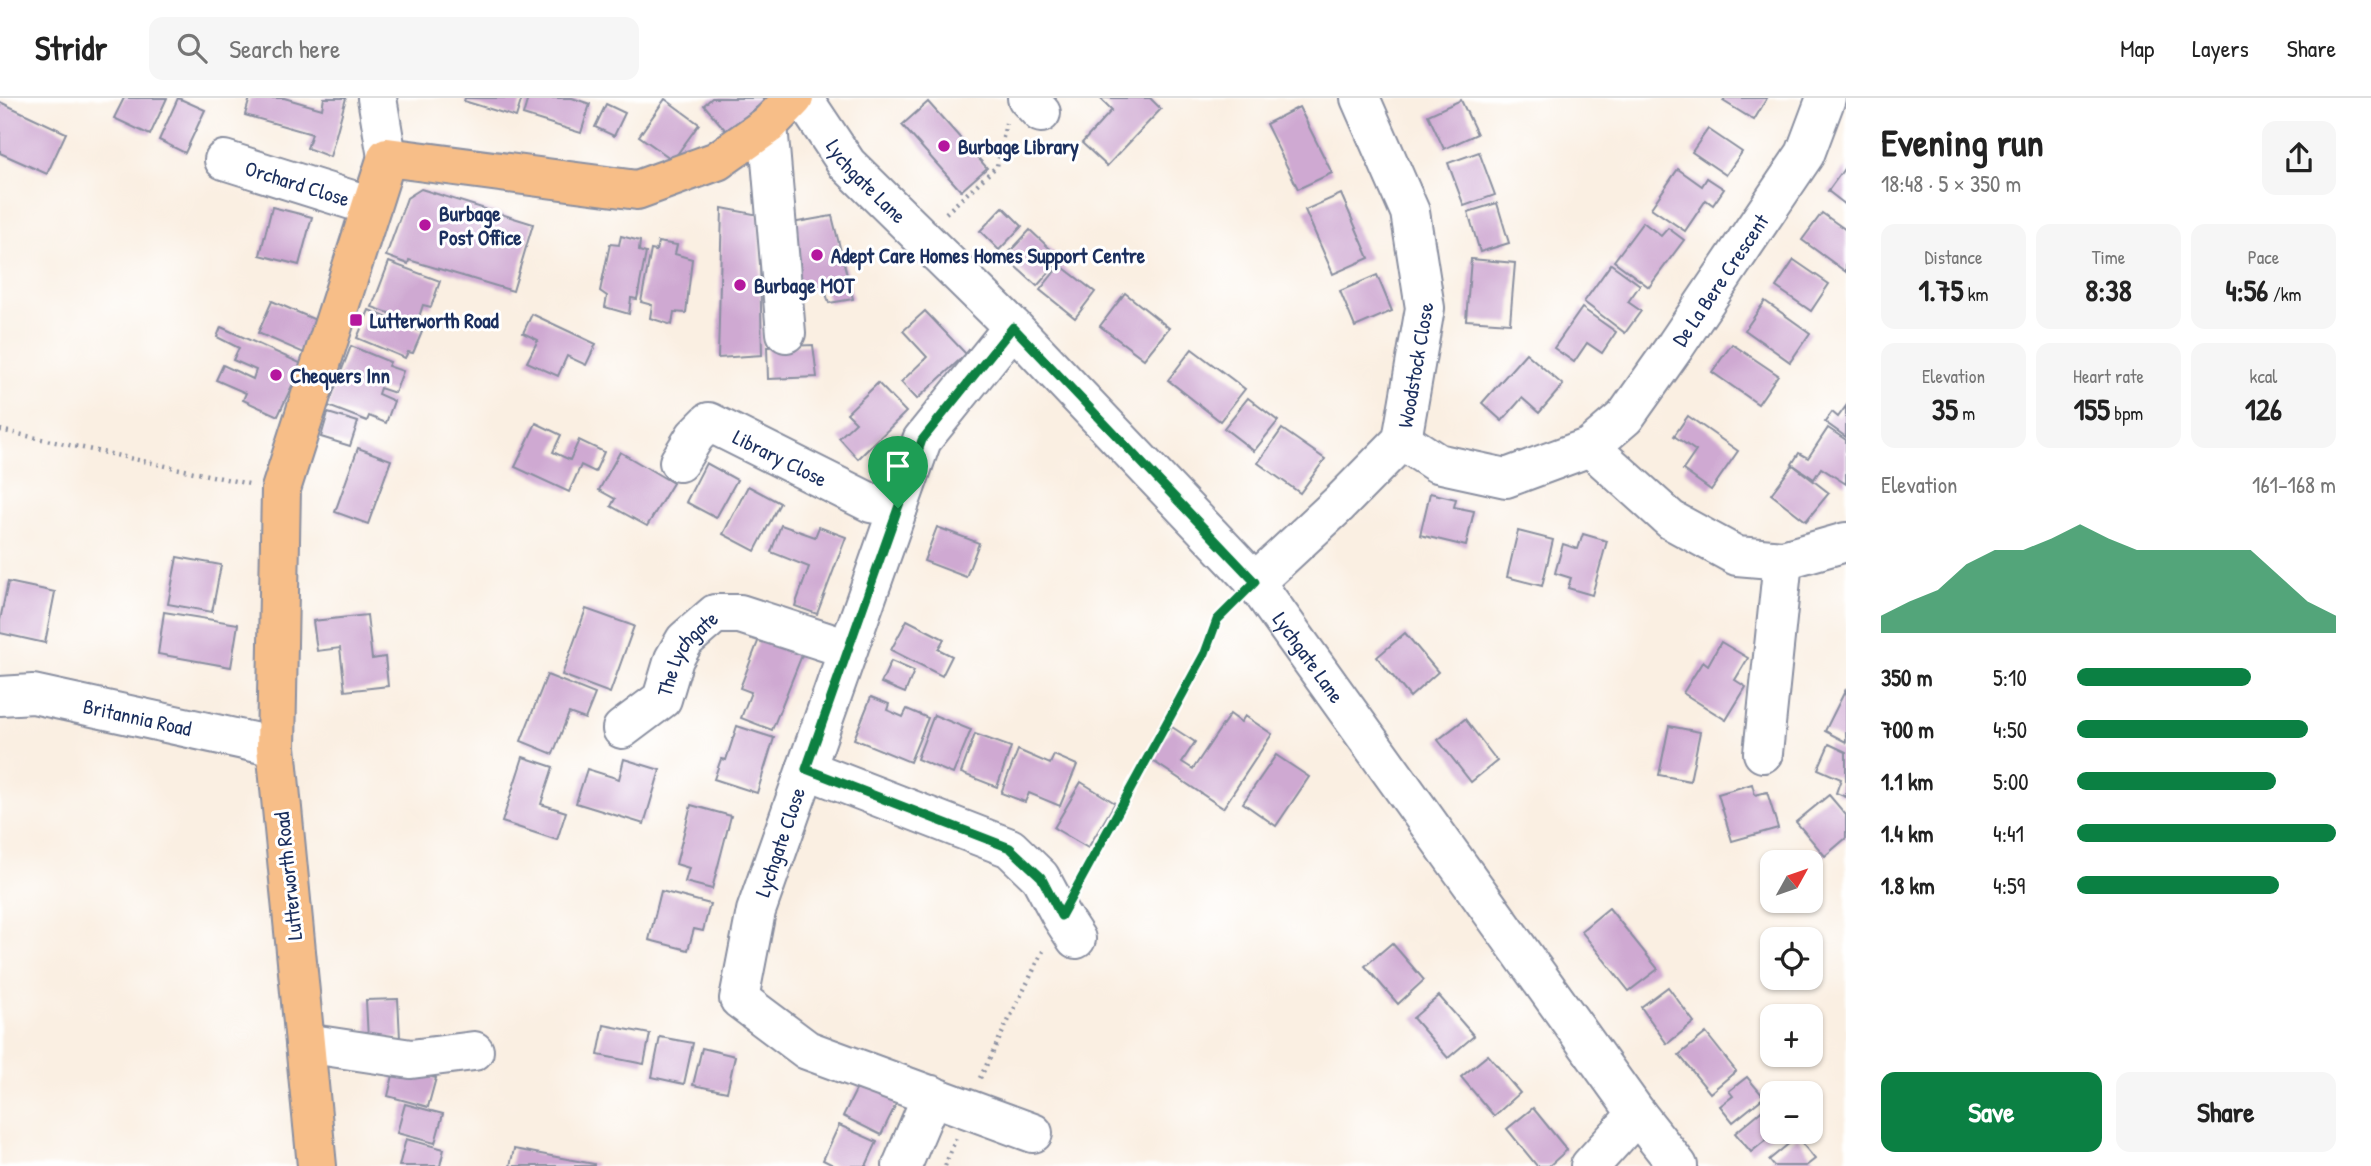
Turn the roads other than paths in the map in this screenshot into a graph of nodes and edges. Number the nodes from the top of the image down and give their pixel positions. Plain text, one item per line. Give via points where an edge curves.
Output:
1 (377, 98) edge
2 (794, 98) edge
3 (803, 98) edge
4 (1360, 98) edge
5 (1826, 98) edge
6 (768, 125) junction
7 (387, 157) junction
8 (224, 160) dead end
9 (371, 206) junction
10 (1013, 327) junction
11 (786, 333) dead end
12 (1402, 440) junction
13 (1590, 447) junction
14 (679, 462) dead end
15 (898, 508) junction
16 (1846, 542) edge
17 (1783, 560) junction
18 (1255, 582) junction
19 (848, 649) junction
20 (0, 696) edge
21 (622, 729) dead end
22 (276, 747) junction
23 (1763, 753) dead end
24 (806, 769) junction
25 (1069, 927) road end
26 (305, 1043) junction
27 (474, 1051) dead end
28 (949, 1102) junction
29 (1637, 1114) junction
30 (1033, 1133) dead end
31 (317, 1166) edge
32 (902, 1166) edge
33 (1591, 1166) edge
34 (1678, 1166) edge

1 - 7 street
2 - 6 main road
3 - 10 street, Lychgate Lane via 847,164
4 - 12 street, Woodstock Close via 1410,212 1425,308
5 - 13 street, De La Bere Crescent via 1805,154 1676,345 1625,417
6 - 7 main road via 717,162 637,190
6 - 11 street
7 - 9 main road, Lutterworth Road
8 - 9 street, Orchard Close
9 - 22 main road, Lutterworth Road via 281,489
10 - 15 street, Lychgate Close via 922,440
10 - 18 street, Lychgate Lane
12 - 13 street, De La Bere Crescent via 1437,463 1506,478
12 - 18 street, Woodstock Close
13 - 17 street via 1671,520 1737,556
14 - 15 street, Library Close via 709,422 871,503
15 - 19 street, Lychgate Close
16 - 17 street
17 - 23 street
18 - 29 street, Lychgate Lane
19 - 21 street, The Lychgate via 740,614 715,614 685,640 662,699
19 - 24 street, Lychgate Close
20 - 22 street, Britannia Road via 33,694
22 - 26 main road, Lutterworth Road
24 - 25 street via 1010,848 1041,877
24 - 28 street, Lychgate Close via 756,911 739,999 807,1050
26 - 27 street via 411,1059
26 - 31 main road, Lutterworth Road
28 - 30 street, Lychgate Close
28 - 32 street
29 - 33 street
29 - 34 street, Lychgate Lane

